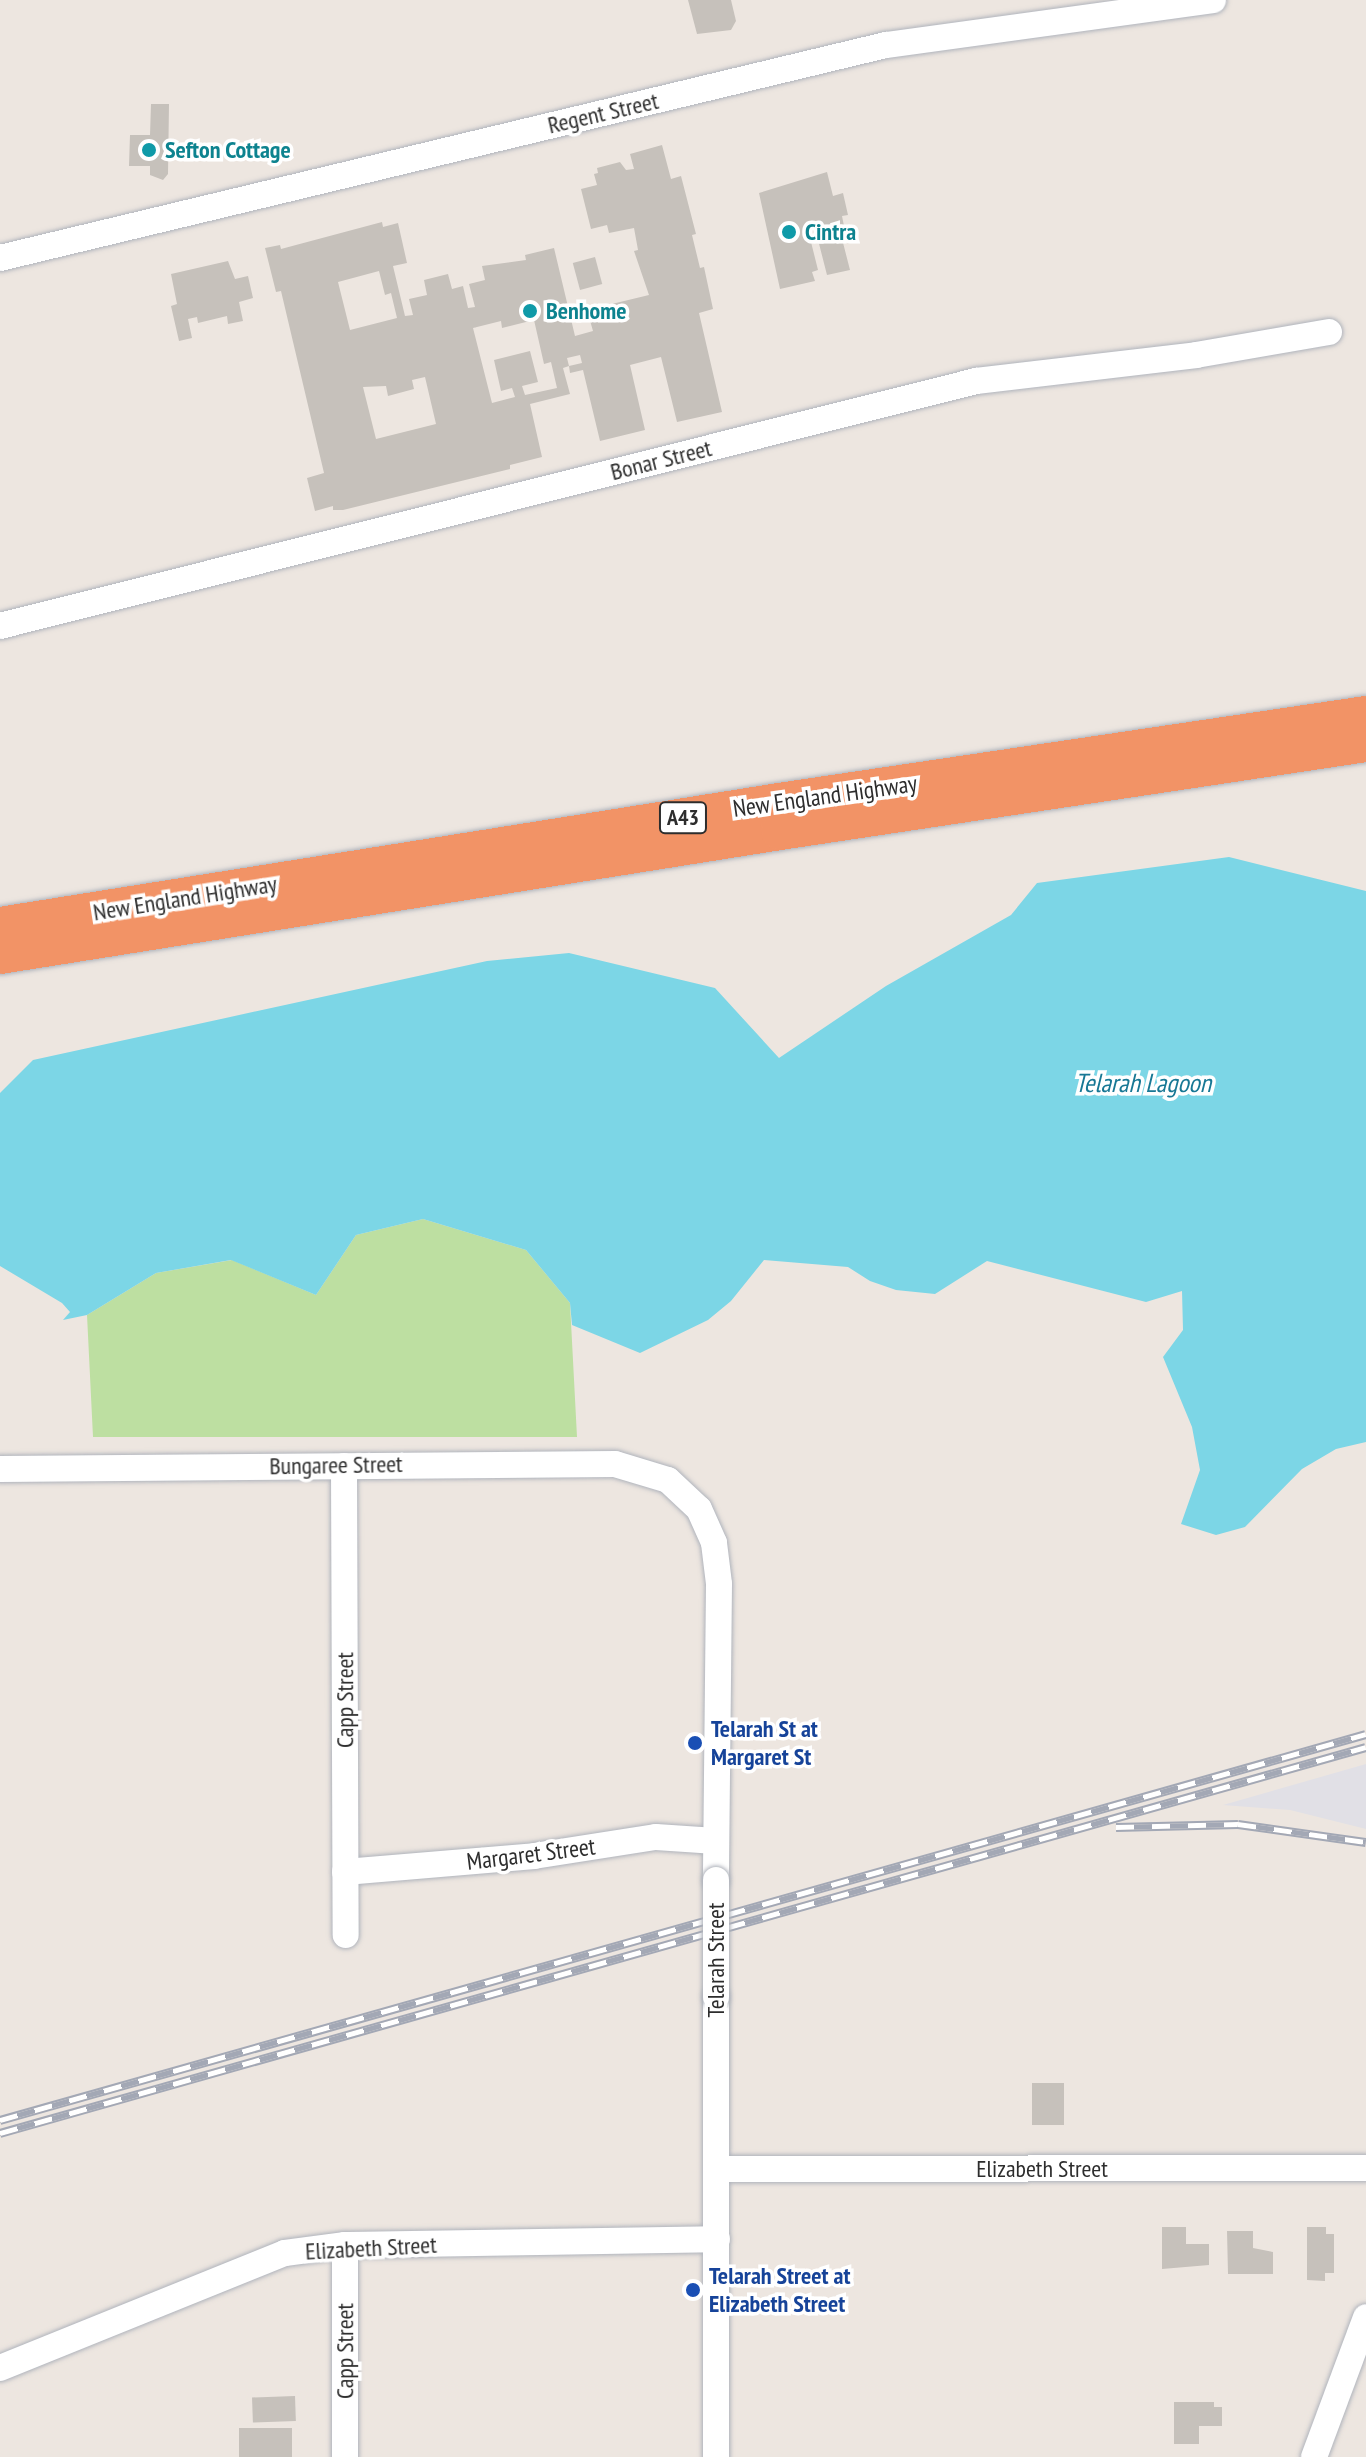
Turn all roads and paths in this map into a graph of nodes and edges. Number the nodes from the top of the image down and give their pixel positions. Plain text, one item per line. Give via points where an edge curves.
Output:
1 (1213, 0) edge
2 (0, 258) edge
3 (1329, 332) dead end
4 (0, 626) edge
5 (1366, 715) edge
6 (1366, 743) edge
7 (0, 926) edge
8 (0, 955) edge
9 (344, 1466) junction
10 (0, 1469) edge
11 (668, 1480) joint
12 (716, 1841) junction
13 (345, 1872) junction
14 (346, 1935) dead end
15 (1366, 2168) edge
16 (717, 2169) junction
17 (717, 2239) junction
18 (345, 2245) junction
19 (1366, 2317) edge
20 (0, 2368) edge
21 (345, 2457) edge
22 (716, 2457) edge
23 (1314, 2457) edge

1 - 2 street, Regent Street via 886,45
3 - 4 street, Bonar Street via 1196,355 976,381
5 - 7 highway, New England Highway / A43
6 - 8 highway, New England Highway / A43
9 - 10 street, Bungaree Street
9 - 11 street, Bungaree Street via 615,1464
9 - 13 street, Capp Street
11 - 12 street, Telarah Street via 699,1509 714,1543
12 - 13 street, Margaret Street via 656,1837 534,1856
12 - 16 street, Telarah Street, bridge
13 - 14 street, Capp Street
15 - 16 street, Elizabeth Street
16 - 17 street, Telarah Street
17 - 18 street, Elizabeth Street
17 - 22 street, Telarah Street
18 - 20 street, Elizabeth Street via 285,2253
18 - 21 street, Capp Street
19 - 23 street

